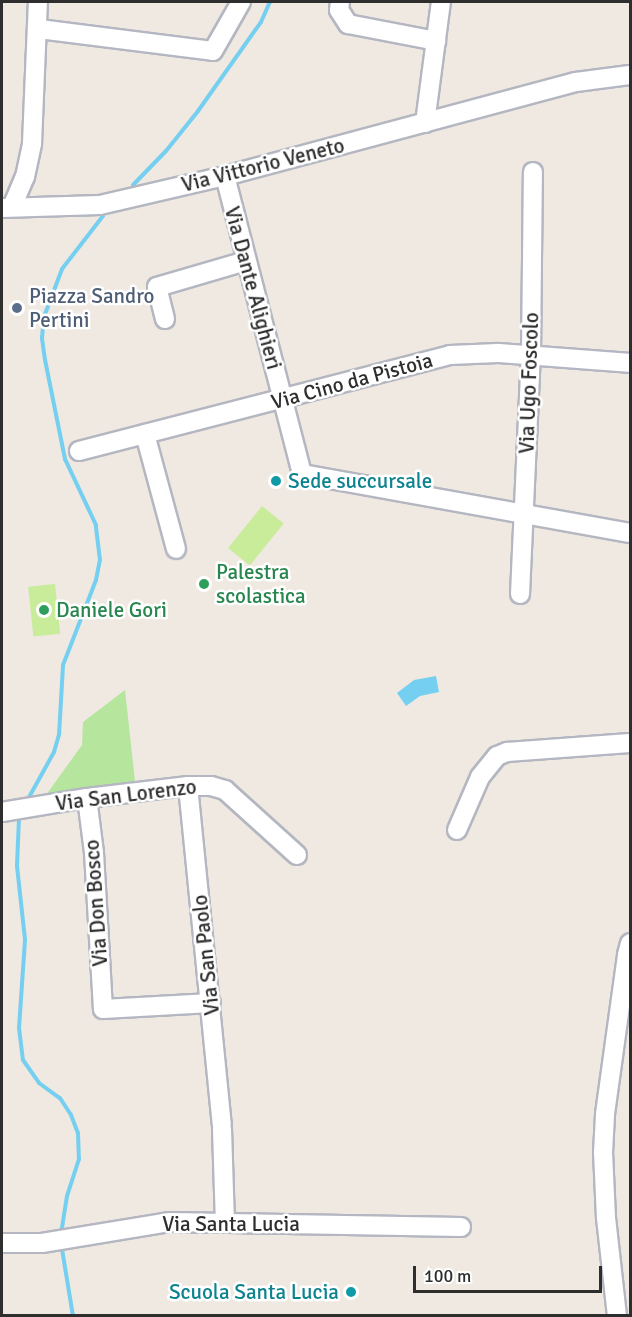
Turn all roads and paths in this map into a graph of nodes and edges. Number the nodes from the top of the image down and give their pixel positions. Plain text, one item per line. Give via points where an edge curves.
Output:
1 (38, 2) edge
2 (241, 2) edge
3 (340, 2) edge
4 (441, 2) edge
5 (39, 29) junction
6 (436, 41) junction
7 (630, 75) edge
8 (425, 123) junction
9 (533, 172) dead end
10 (225, 176) junction
11 (7, 208) edge
12 (246, 261) junction
13 (165, 319) dead end
14 (531, 355) junction
15 (630, 363) edge
16 (282, 399) junction
17 (145, 434) junction
18 (79, 451) dead end
19 (525, 514) junction
20 (630, 533) edge
21 (176, 549) dead end
22 (520, 594) dead end
23 (630, 743) edge
24 (188, 786) junction
25 (87, 798) junction
26 (2, 812) edge
27 (457, 830) dead end
28 (297, 855) dead end
29 (630, 943) edge
30 (211, 1003) junction
31 (225, 1222) junction
32 (461, 1227) dead end
33 (2, 1243) edge
34 (617, 1316) edge

1 - 5 street
2 - 5 street via 213,51
3 - 6 street via 339,10 348,24
4 - 6 street
5 - 11 street via 32,143 25,177
6 - 8 street
7 - 8 street, Via Vittorio Veneto via 576,82
8 - 10 street, Via Vittorio Veneto
9 - 14 street, Via Ugo Foscolo
10 - 11 street, Via Vittorio Veneto via 100,205
10 - 12 street, Via Dante Alighieri
12 - 13 street via 157,287
12 - 16 street, Via Dante Alighieri
14 - 15 street, Via Cino da Pistoia
14 - 16 street, Via Cino da Pistoia via 450,356
14 - 19 street, Via Ugo Foscolo
16 - 17 street, Via Cino da Pistoia
16 - 19 street, Via Dante Alighieri via 302,474
17 - 18 street, Via Cino da Pistoia
17 - 21 street
19 - 20 street
19 - 22 street, Via Ugo Foscolo
23 - 27 street via 507,752 497,756 480,777
24 - 25 street, Via San Lorenzo
24 - 28 street, Via San Lorenzo via 225,790
24 - 30 street, Via San Paolo
25 - 26 street, Via San Lorenzo
25 - 30 street, Via Don Bosco via 103,1009
29 - 34 street via 603,1153
30 - 31 street, Via San Paolo via 222,1127
31 - 32 street, Via Santa Lucia
31 - 33 street, Via Santa Lucia via 170,1222 42,1244

